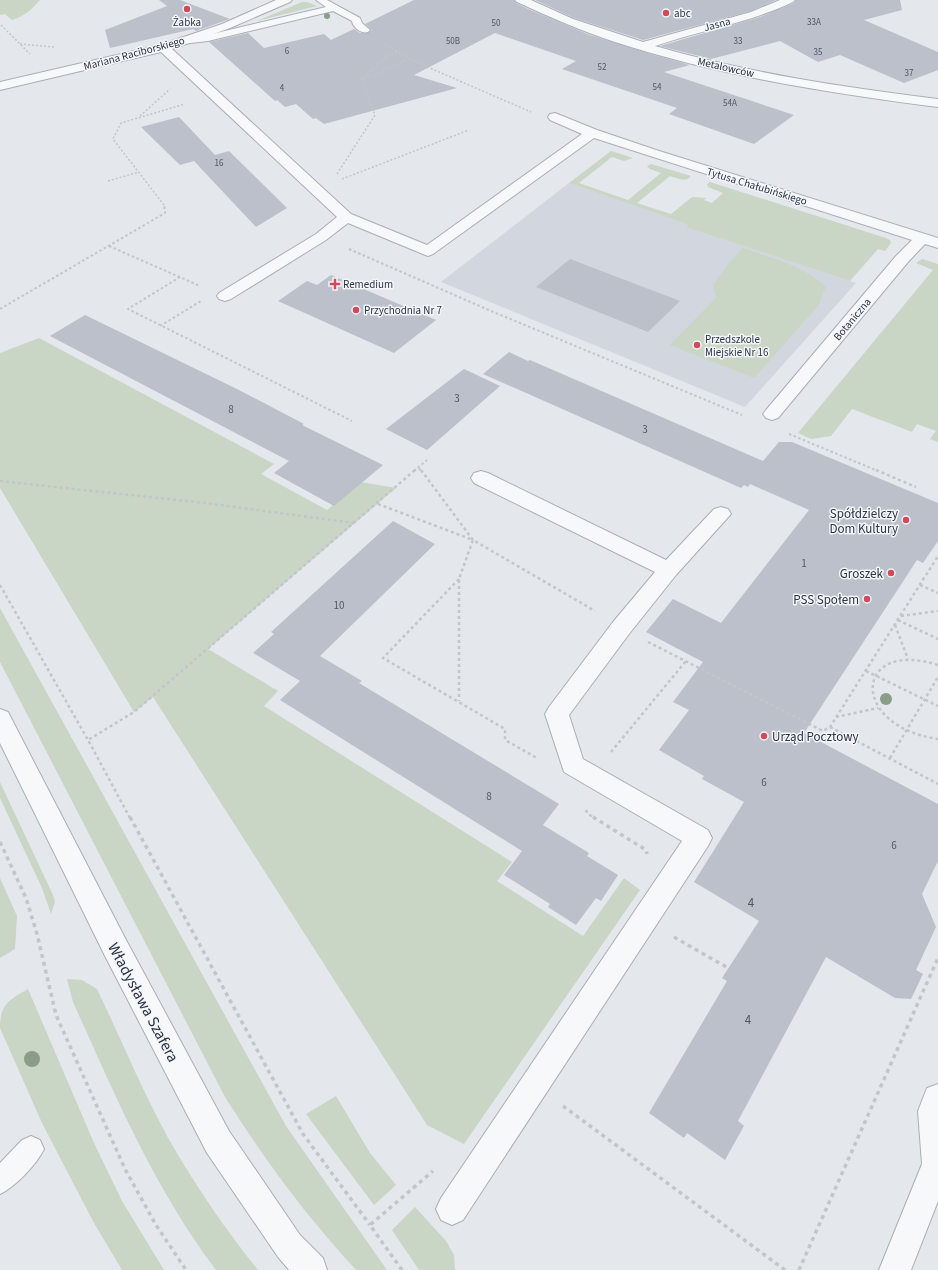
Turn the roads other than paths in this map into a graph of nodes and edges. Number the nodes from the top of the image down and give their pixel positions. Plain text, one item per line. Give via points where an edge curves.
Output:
1 (286, 0) edge
2 (321, 0) edge
3 (521, 0) edge
4 (789, 0) edge
5 (334, 8) junction
6 (365, 30) dead end
7 (182, 41) junction
8 (644, 46) junction
9 (164, 48) junction
10 (0, 86) edge
11 (938, 103) edge
12 (555, 117) dead end
13 (592, 133) junction
14 (346, 217) junction
15 (930, 240) edge
16 (226, 296) road end
17 (772, 414) dead end
18 (481, 478) dead end
19 (722, 514) dead end
20 (669, 570) junction
21 (0, 719) edge
22 (938, 1099) edge
23 (31, 1149) dead end
24 (0, 1181) edge
25 (452, 1209) dead end
26 (311, 1270) edge
27 (895, 1270) edge

1 - 7 street, Mariana Raciborskiego via 226,26
2 - 5 lane
3 - 8 street, Metalowców via 567,20
4 - 8 street, Jasna via 750,15
5 - 6 lane via 357,20 357,24
5 - 7 lane via 208,38
7 - 9 street, Mariana Raciborskiego
8 - 11 street, Metalowców via 760,75
9 - 10 street, Mariana Raciborskiego
9 - 14 street
12 - 13 street, Tytusa Chałubińskiego
13 - 14 street via 428,251
13 - 15 street, Tytusa Chałubińskiego via 658,156
14 - 16 street via 321,237
15 - 17 street, Botaniczna via 902,260
18 - 20 street
19 - 20 street
20 - 25 street via 621,628 557,714 573,765 698,838
21 - 26 street, Władysława Szafera via 115,947 218,1142 289,1246
22 - 27 street via 933,1111 937,1164
23 - 24 lane

